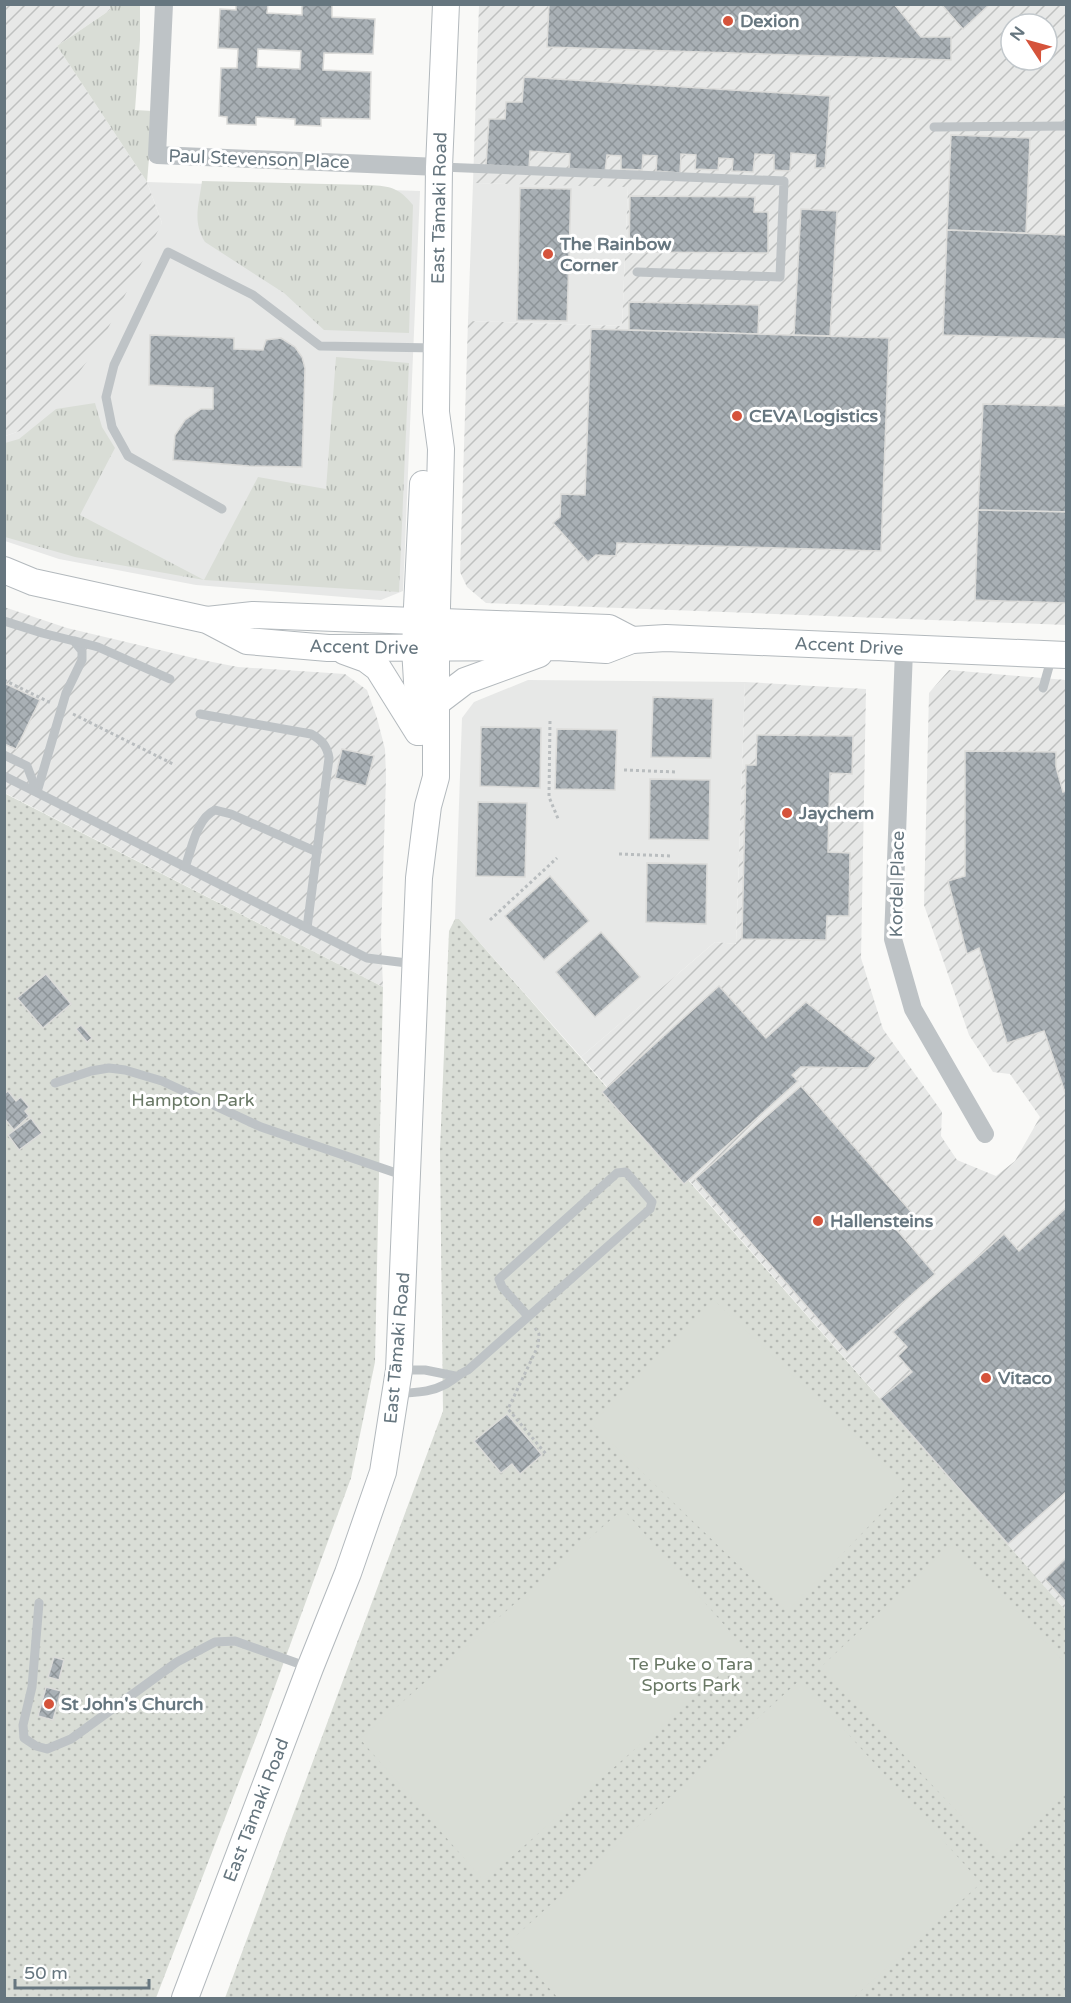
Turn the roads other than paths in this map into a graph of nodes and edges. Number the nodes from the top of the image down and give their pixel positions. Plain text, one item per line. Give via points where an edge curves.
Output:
1 (164, 4) edge
2 (446, 4) edge
3 (1066, 126) edge
4 (934, 127) dead end
5 (439, 167) junction
6 (637, 272) dead end
7 (436, 348) junction
8 (222, 509) dead end
9 (4, 570) edge
10 (207, 620) junction
11 (4, 621) edge
12 (426, 635) junction
13 (632, 640) junction
14 (74, 641) junction
15 (556, 647) junction
16 (328, 648) junction
17 (904, 650) junction
18 (1059, 656) edge
19 (170, 679) dead end
20 (1043, 688) dead end
21 (436, 703) junction
22 (200, 714) dead end
23 (420, 735) junction
24 (4, 755) edge
25 (4, 776) edge
26 (37, 792) junction
27 (428, 806) junction
28 (317, 852) junction
29 (185, 867) junction
30 (307, 928) junction
31 (416, 964) junction
32 (55, 1083) dead end
33 (985, 1134) dead end
34 (407, 1177) junction
35 (527, 1316) junction
36 (455, 1376) junction
37 (397, 1382) junction
38 (39, 1603) dead end
39 (310, 1668) junction
40 (185, 1998) edge

1 - 5 street, Paul Stevenson Place via 157,155
2 - 5 main road, East Tāmaki Road
3 - 4 lane
5 - 6 lane via 784,181 780,277
5 - 7 main road, East Tāmaki Road
7 - 8 lane via 320,346 254,295 168,252 114,365 106,397 112,428 128,456
7 - 12 main road, East Tāmaki Road via 436,412 425,449
9 - 10 main road, Accent Drive via 33,582
10 - 12 main road, Accent Drive via 253,615
10 - 16 main road, Accent Drive via 247,641
11 - 14 lane
12 - 13 main road, Accent Drive via 609,628
12 - 15 main road, Accent Drive
12 - 16 main road, Accent Drive
12 - 21 main road, East Tāmaki Road
12 - 23 main road, East Tāmaki Road
13 - 15 main road, Accent Drive via 606,650
13 - 17 main road, Accent Drive via 666,638
14 - 19 lane via 98,647
14 - 26 lane via 82,651 82,660 61,709
15 - 21 main road via 465,681
16 - 23 main road via 366,659 378,668
17 - 18 main road, Accent Drive
17 - 33 street, Kordel Place via 893,939 913,1009
18 - 20 lane
21 - 27 main road, East Tāmaki Road via 436,777
22 - 28 lane via 303,732 323,742 329,758
23 - 27 main road, East Tāmaki Road via 420,776
24 - 26 lane via 27,766
25 - 26 lane
26 - 29 lane
27 - 31 main road, East Tāmaki Road
28 - 29 lane via 215,810 203,820
28 - 30 lane
29 - 30 lane
30 - 31 lane via 367,958
31 - 34 main road, East Tāmaki Road
32 - 34 lane via 91,1071 125,1070 162,1082 261,1127
34 - 37 main road, East Tāmaki Road
35 - 35 lane via 499,1279 617,1173 626,1172 652,1206
35 - 36 lane via 468,1370
36 - 37 lane via 425,1370
36 - 37 lane via 429,1391
37 - 39 main road, East Tāmaki Road via 383,1472
38 - 39 lane via 32,1687 23,1725 24,1738 46,1749 71,1739 177,1662 215,1642 235,1641
39 - 40 main road, East Tāmaki Road

